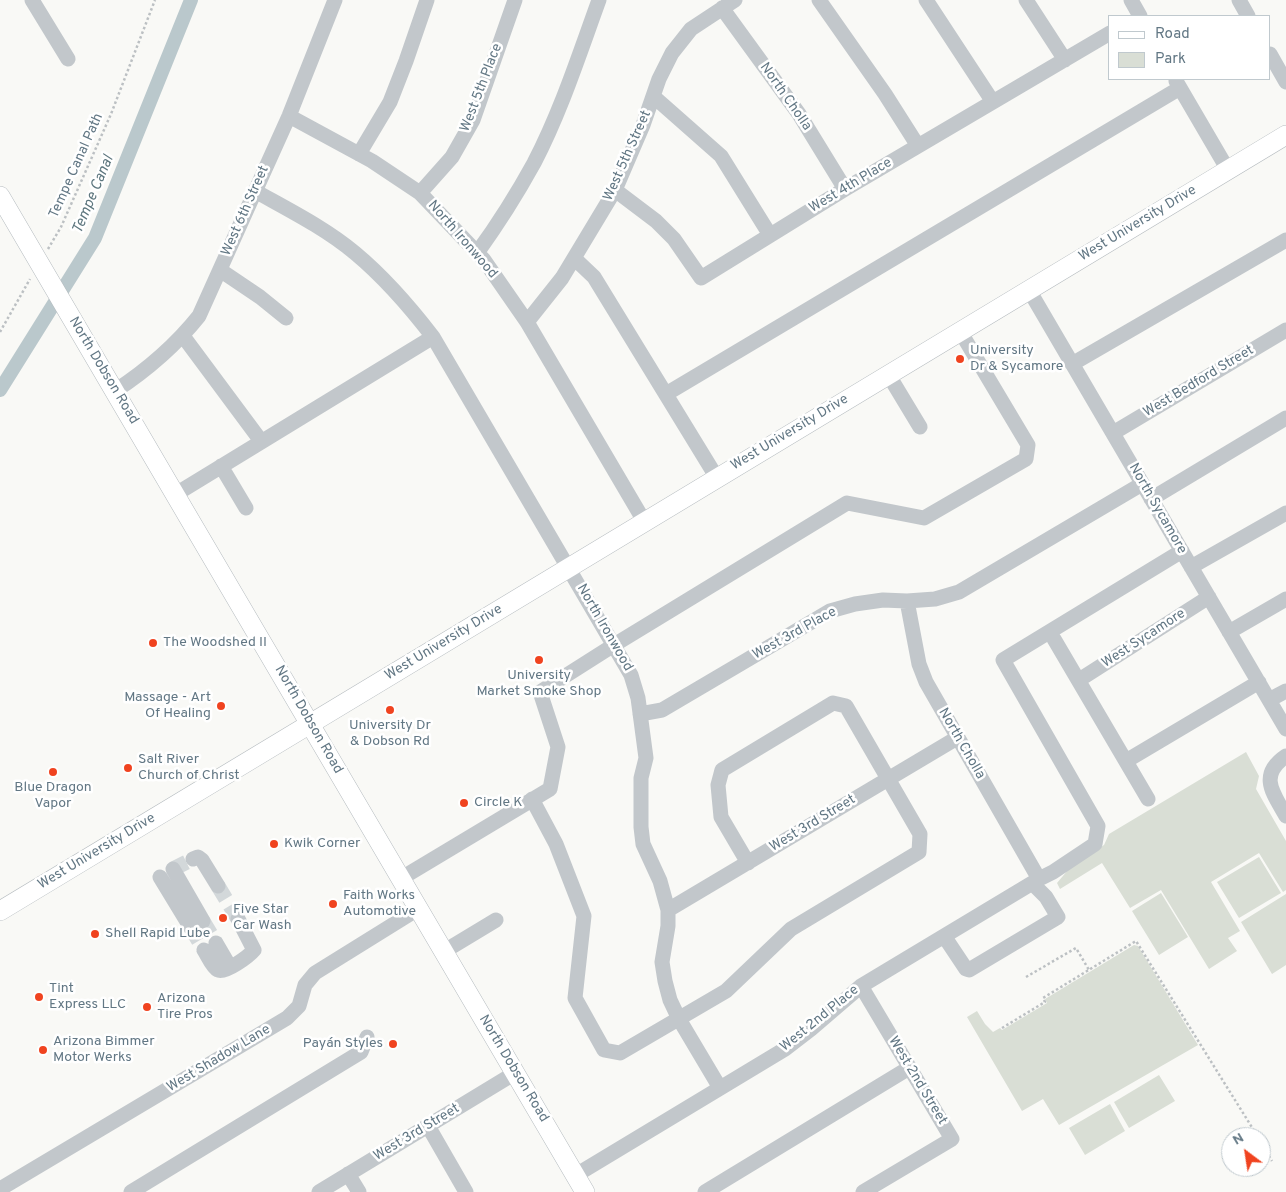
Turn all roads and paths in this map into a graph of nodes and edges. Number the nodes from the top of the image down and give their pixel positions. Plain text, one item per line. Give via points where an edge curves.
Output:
1 (32, 0) edge
2 (155, 0) edge
3 (336, 0) edge
4 (427, 0) edge
5 (515, 0) edge
6 (599, 0) edge
7 (735, 0) edge
8 (819, 0) edge
9 (926, 0) edge
10 (1026, 0) edge
11 (1130, 0) edge
12 (1238, 0) edge
13 (722, 8) junction
14 (1138, 15) edge
15 (1247, 15) edge
16 (1108, 35) edge
17 (1271, 56) edge
18 (68, 60) dead end
19 (1065, 60) junction
20 (1286, 82) edge
21 (1177, 83) edge
22 (653, 96) junction
23 (992, 102) junction
24 (289, 116) junction
25 (1286, 135) edge
26 (918, 146) junction
27 (359, 154) junction
28 (1228, 170) junction
29 (845, 189) junction
30 (615, 190) junction
31 (255, 191) junction
32 (420, 193) junction
33 (0, 196) edge
34 (770, 235) junction
35 (1286, 240) edge
36 (477, 252) junction
37 (575, 259) junction
38 (42, 268) junction
39 (220, 270) junction
40 (1029, 290) junction
41 (286, 318) dead end
42 (527, 322) junction
43 (1286, 330) edge
44 (960, 331) junction
45 (0, 332) edge
46 (183, 336) junction
47 (433, 337) junction
48 (1072, 364) junction
49 (888, 374) junction
50 (115, 391) junction
51 (666, 394) junction
52 (1286, 418) edge
53 (920, 427) dead end
54 (1112, 433) junction
55 (261, 441) junction
56 (221, 466) junction
57 (717, 478) junction
58 (1142, 484) junction
59 (176, 494) junction
60 (1151, 499) junction
61 (246, 508) dead end
62 (1286, 513) edge
63 (644, 522) junction
64 (1182, 551) junction
65 (569, 567) junction
66 (1191, 567) junction
67 (1209, 598) junction
68 (1286, 600) edge
69 (907, 601) junction
70 (1229, 632) junction
71 (1054, 639) dead end
72 (614, 645) junction
73 (1079, 680) junction
74 (1258, 682) junction
75 (1286, 691) edge
76 (1269, 700) junction
77 (640, 714) junction
78 (310, 724) junction
79 (1286, 729) edge
80 (958, 738) junction
81 (1286, 756) edge
82 (1126, 761) junction
83 (888, 779) junction
84 (1148, 799) dead end
85 (532, 800) junction
86 (1286, 816) edge
87 (193, 859) dead end
88 (748, 863) junction
89 (166, 873) dead end
90 (400, 879) junction
91 (1036, 881) junction
92 (218, 886) tunnel mouth
93 (418, 909) junction
94 (668, 910) junction
95 (0, 911) edge
96 (238, 919) tunnel mouth
97 (496, 920) dead end
98 (197, 925) tunnel mouth
99 (944, 936) junction
100 (210, 946) tunnel mouth
101 (443, 952) junction
102 (1089, 970) junction
103 (1026, 977) dead end
104 (860, 986) junction
105 (679, 1019) junction
106 (1002, 1028) dead end
107 (367, 1037) dead end
108 (909, 1068) junction
109 (515, 1073) junction
110 (720, 1088) junction
111 (428, 1126) junction
112 (1252, 1127) edge
113 (348, 1174) junction
114 (576, 1176) junction
115 (0, 1190) edge
116 (131, 1192) edge
117 (319, 1192) edge
118 (359, 1192) edge
119 (466, 1192) edge
120 (586, 1192) edge
121 (705, 1192) edge
122 (863, 1192) edge

1 - 18 street
2 - 38 path, Tempe Canal Path via 107,123
3 - 24 street, West 6th Street
4 - 27 street via 390,102
5 - 32 street, West 5th Place via 473,120 452,157
6 - 36 street via 565,95 535,162 501,220
7 - 13 street, West 5th Street
8 - 26 street
9 - 23 street
10 - 19 street
11 - 14 street
12 - 15 street
13 - 22 street, West 5th Street via 691,29 672,53
13 - 29 street, North Cholla via 798,114
16 - 19 street, West 4th Place
17 - 20 street
19 - 23 street, West 4th Place
21 - 28 street
21 - 51 street
22 - 30 street, West 5th Street
22 - 34 street via 721,156
23 - 26 street, West 4th Place
24 - 27 street, North Ironwood
24 - 31 street, West 6th Street
25 - 28 main road, West University Drive
26 - 29 street, West 4th Place
27 - 32 street, North Ironwood
28 - 40 main road, West University Drive
29 - 34 street, West 4th Place
30 - 34 street, West 4th Place via 674,239 701,278
30 - 37 street, West 5th Street
31 - 39 street, West 6th Street
31 - 47 street, North Ironwood via 354,252 409,306
32 - 36 street, North Ironwood
33 - 38 main road, North Dobson Road
35 - 48 street
36 - 42 street, North Ironwood
37 - 42 street, West 5th Street
37 - 51 street via 594,277
38 - 45 path, Tempe Canal Path
38 - 50 main road, North Dobson Road
39 - 41 street
39 - 46 street, West 6th Street via 199,316
40 - 44 main road, West University Drive
40 - 48 street, North Sycamore
42 - 63 street, North Ironwood
43 - 54 street, West Bedford Street
44 - 49 main road, West University Drive
44 - 72 street via 1028,445 1026,458 924,518 847,503
46 - 50 street, West 6th Street
46 - 55 street
47 - 55 street
47 - 65 street, North Ironwood
48 - 54 street, North Sycamore
49 - 53 street
49 - 57 main road, West University Drive
50 - 59 main road, North Dobson Road
51 - 57 street
52 - 60 street
54 - 58 street, North Sycamore
55 - 56 street
56 - 59 street
56 - 61 street
57 - 63 main road, West University Drive
58 - 60 street, North Sycamore
58 - 69 street, West 3rd Place via 959,592 935,599
59 - 78 main road, North Dobson Road
60 - 64 street, North Sycamore
62 - 66 street
63 - 65 main road, West University Drive
64 - 66 street, North Sycamore
64 - 91 street, West 2nd Place via 1003,660 1098,826 1095,844
65 - 72 street, North Ironwood
65 - 78 main road, West University Drive
66 - 67 street, North Sycamore
67 - 70 street, North Sycamore
67 - 73 street, West Sycamore
68 - 70 street
69 - 77 street, West 3rd Place via 884,600 830,612 662,710
69 - 80 street, North Cholla via 919,664
70 - 74 street, North Sycamore
71 - 73 street
72 - 77 street, North Ironwood via 631,675
72 - 85 street via 540,692 558,747 550,789
73 - 82 street
74 - 76 street, North Sycamore
74 - 82 street
75 - 76 street
76 - 79 street, North Sycamore
77 - 94 street, North Ironwood via 646,758 641,778 641,827
78 - 90 main road, North Dobson Road
78 - 95 main road, West University Drive
80 - 83 street, West 3rd Street
80 - 91 street, North Cholla
81 - 86 street via 1273,767 1269,781
82 - 84 street
83 - 88 street, West 3rd Street
83 - 88 street via 846,706 833,703 722,770 718,785 721,817
83 - 105 street via 920,834 919,852 791,929 726,991
85 - 90 street
85 - 105 street via 556,844 584,916 575,998 604,1050 620,1053
87 - 92 street via 198,857 202,860
88 - 94 street, West 3rd Street
89 - 98 street
90 - 93 main road, North Dobson Road
91 - 99 street, West 2nd Place
91 - 99 street, North Cholla via 1058,917 969,970
93 - 101 main road, North Dobson Road
93 - 115 street, West Shadow Lane via 315,974 305,985 299,1006 287,1018
94 - 105 street, North Ironwood via 662,962 670,1000
96 - 100 street via 254,950 228,969 219,971
97 - 101 street
99 - 104 street, West 2nd Place
101 - 109 main road, North Dobson Road
102 - 103 path via 1076,948
102 - 106 path
102 - 112 path via 1136,941
104 - 108 street, West 2nd Street
104 - 110 street, West 2nd Place via 785,1049
105 - 110 street, North Ironwood
107 - 116 street via 361,1052
108 - 121 street
108 - 122 street, West 2nd Street via 952,1139
109 - 111 street, West 3rd Street
109 - 114 main road, North Dobson Road
110 - 114 street, West 2nd Place
111 - 113 street, West 3rd Street
111 - 119 street
113 - 117 street, West 3rd Street
113 - 118 street
114 - 120 main road, North Dobson Road

